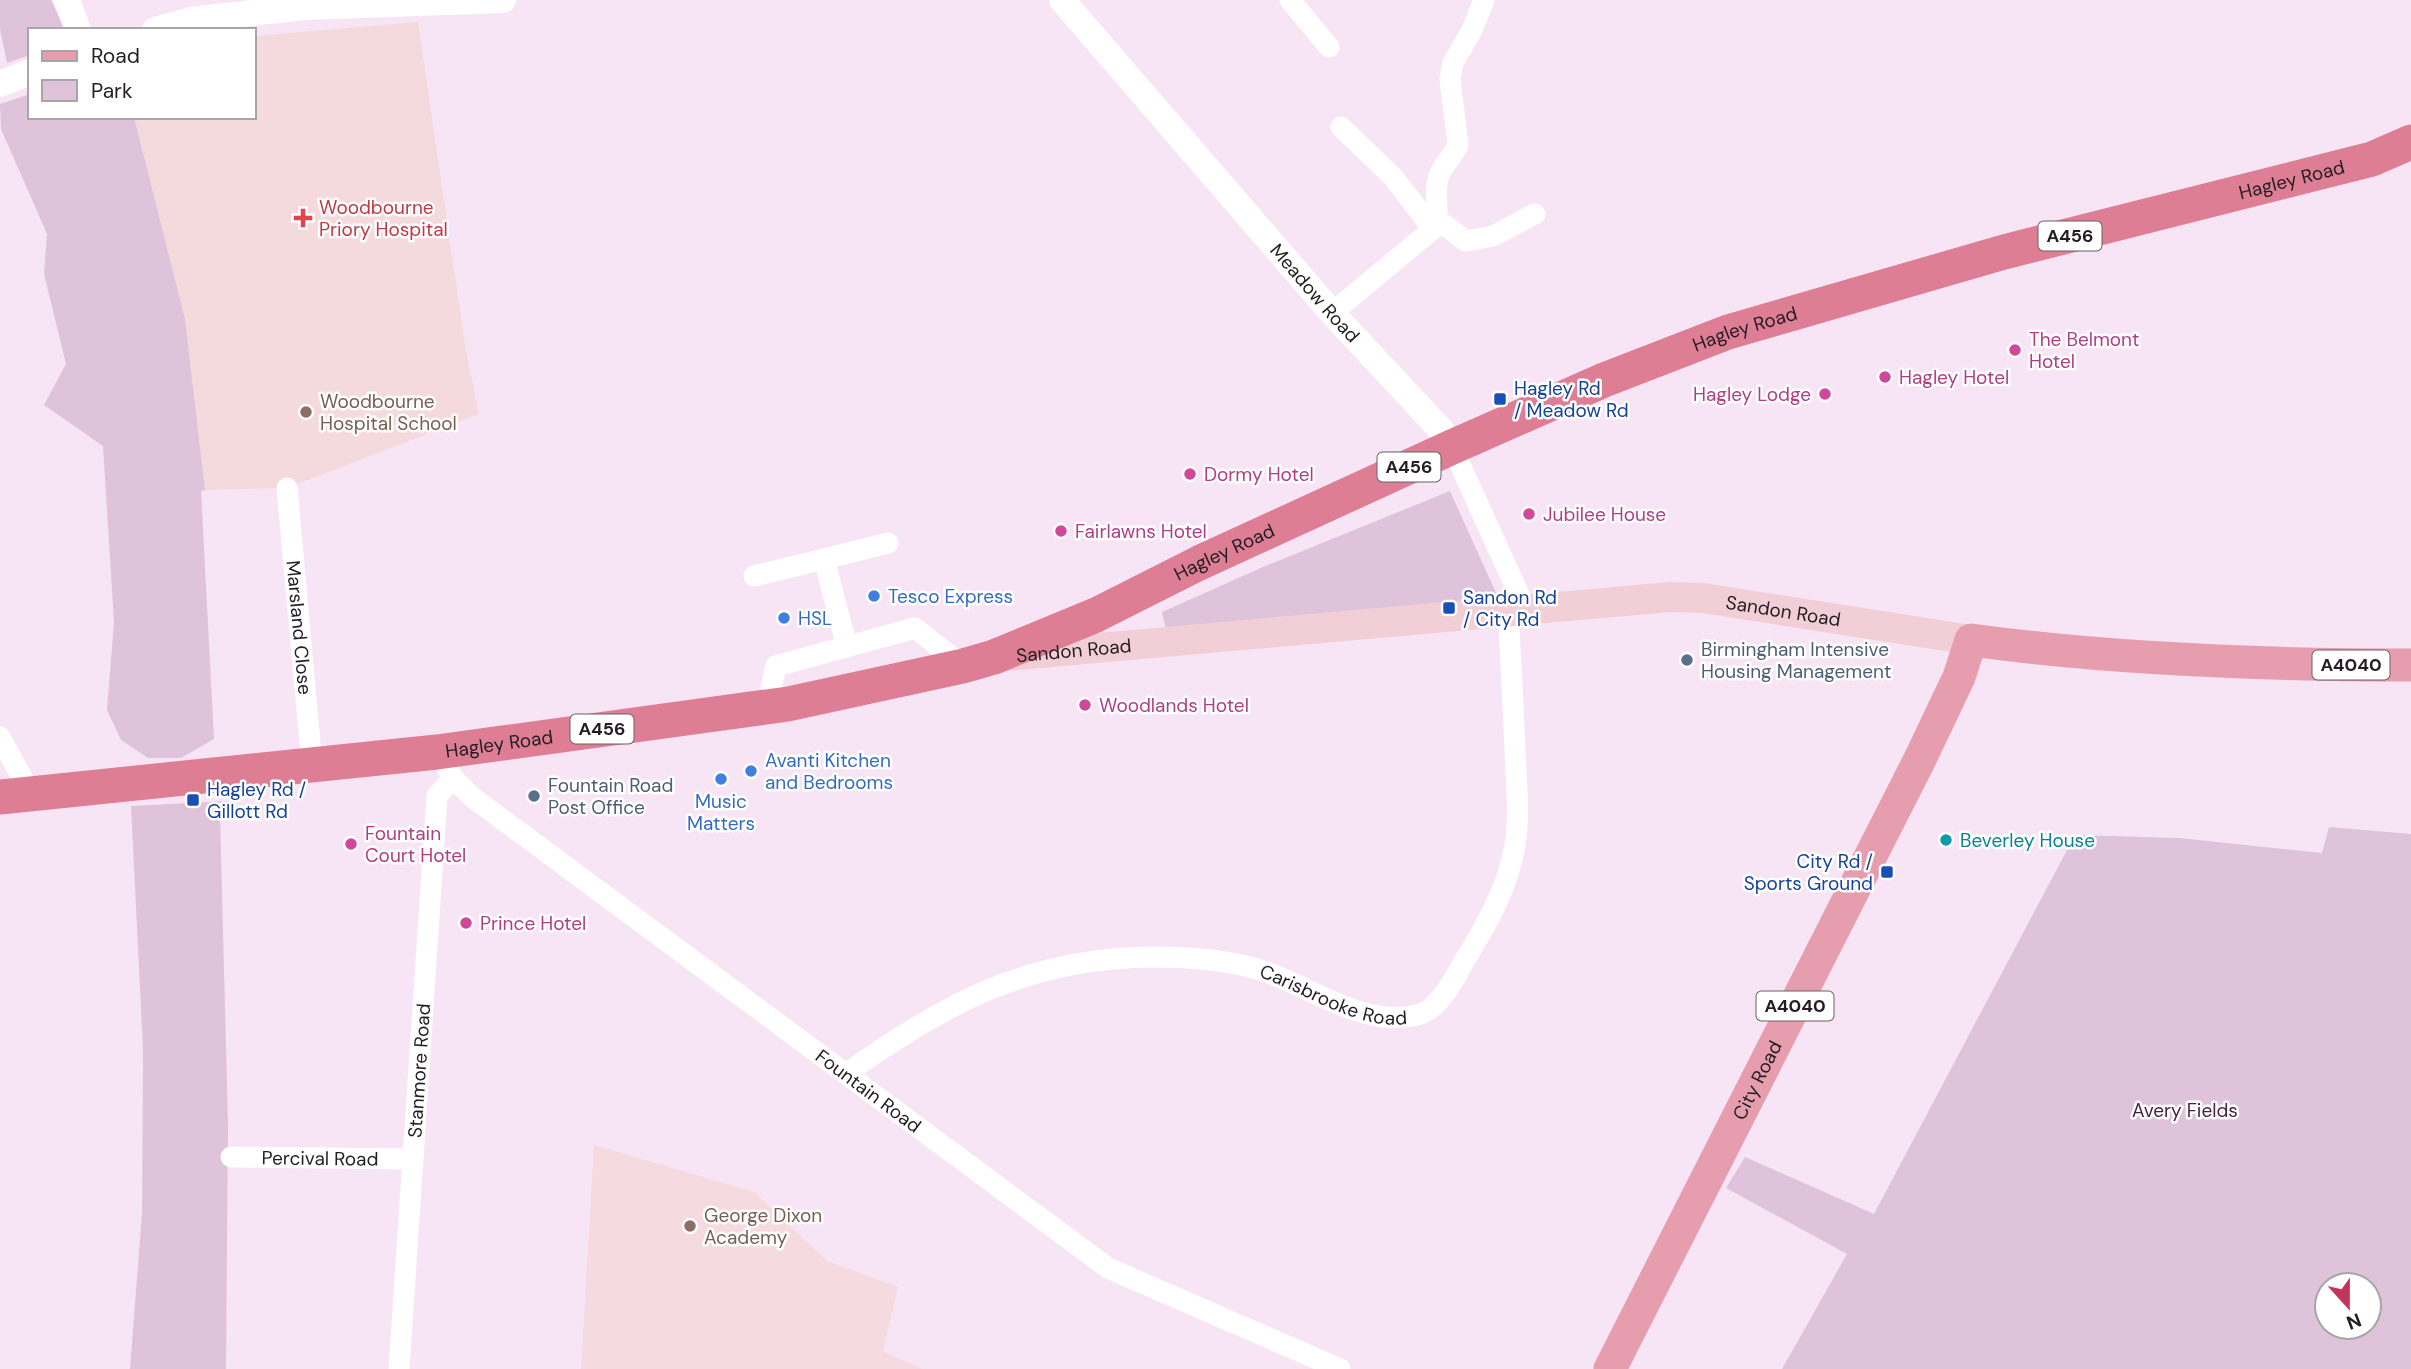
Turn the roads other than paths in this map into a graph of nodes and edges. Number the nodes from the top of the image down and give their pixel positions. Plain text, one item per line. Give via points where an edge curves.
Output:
1 (67, 0) edge
2 (503, 0) edge
3 (1062, 0) edge
4 (1290, 0) edge
5 (1484, 0) edge
6 (77, 28) edge
7 (162, 28) edge
8 (1329, 47) dead end
9 (28, 73) edge
10 (0, 84) edge
11 (1341, 127) dead end
12 (2411, 142) edge
13 (1535, 214) dead end
14 (1436, 225) junction
15 (1332, 313) junction
16 (1452, 447) junction
17 (287, 488) dead end
18 (888, 543) dead end
19 (824, 559) junction
20 (754, 576) dead end
21 (1517, 611) junction
22 (1096, 615) junction
23 (1971, 640) junction
24 (1154, 644) junction
25 (847, 647) junction
26 (979, 661) junction
27 (2411, 665) edge
28 (767, 707) junction
29 (0, 737) edge
30 (445, 765) junction
31 (312, 766) junction
32 (15, 795) edge
33 (847, 1073) junction
34 (231, 1157) dead end
35 (411, 1159) junction
36 (399, 1369) edge
37 (1340, 1369) edge
38 (1610, 1369) edge

1 - 6 street
2 - 7 street via 304,7 191,20
3 - 15 street, Meadow Road
4 - 8 street
5 - 14 street via 1453,63 1450,80 1458,145 1444,162 1437,184
9 - 10 street
11 - 14 street
12 - 16 highway, Hagley Road / A456 via 2316,175 2004,252 1728,332
13 - 14 street via 1493,236 1466,241
14 - 15 street
15 - 16 street, Meadow Road
16 - 21 street, Meadow Road
16 - 22 highway, Hagley Road / A456
17 - 31 street, Marsland Close
18 - 19 street
19 - 20 street
19 - 25 street
21 - 23 main road, Sandon Road via 1703,598
21 - 24 main road, Sandon Road
21 - 33 street, Carisbrooke Road via 1515,846 1497,906 1457,975 1435,1004 1420,1015 1375,1017 1256,969 1197,956 1069,963 1002,982 963,1001 907,1031
22 - 24 main road, Sandon Road
22 - 26 highway, Hagley Road / A456
23 - 27 main road, Sandon Road / A4040 via 2290,665
23 - 38 main road, City Road / A4040 via 1959,677 1920,759
24 - 26 main road, Sandon Road
25 - 26 street via 915,628
25 - 28 street via 776,666
26 - 28 highway, Hagley Road / A456
28 - 30 highway, Hagley Road / A456
29 - 32 street
30 - 31 highway, Hagley Road / A456
30 - 33 street, Fountain Road via 472,797
30 - 35 street, Stanmore Road via 437,796
31 - 32 highway, Hagley Road / A456
33 - 37 street, Fountain Road via 1108,1268
34 - 35 street, Percival Road
35 - 36 street, Stanmore Road

